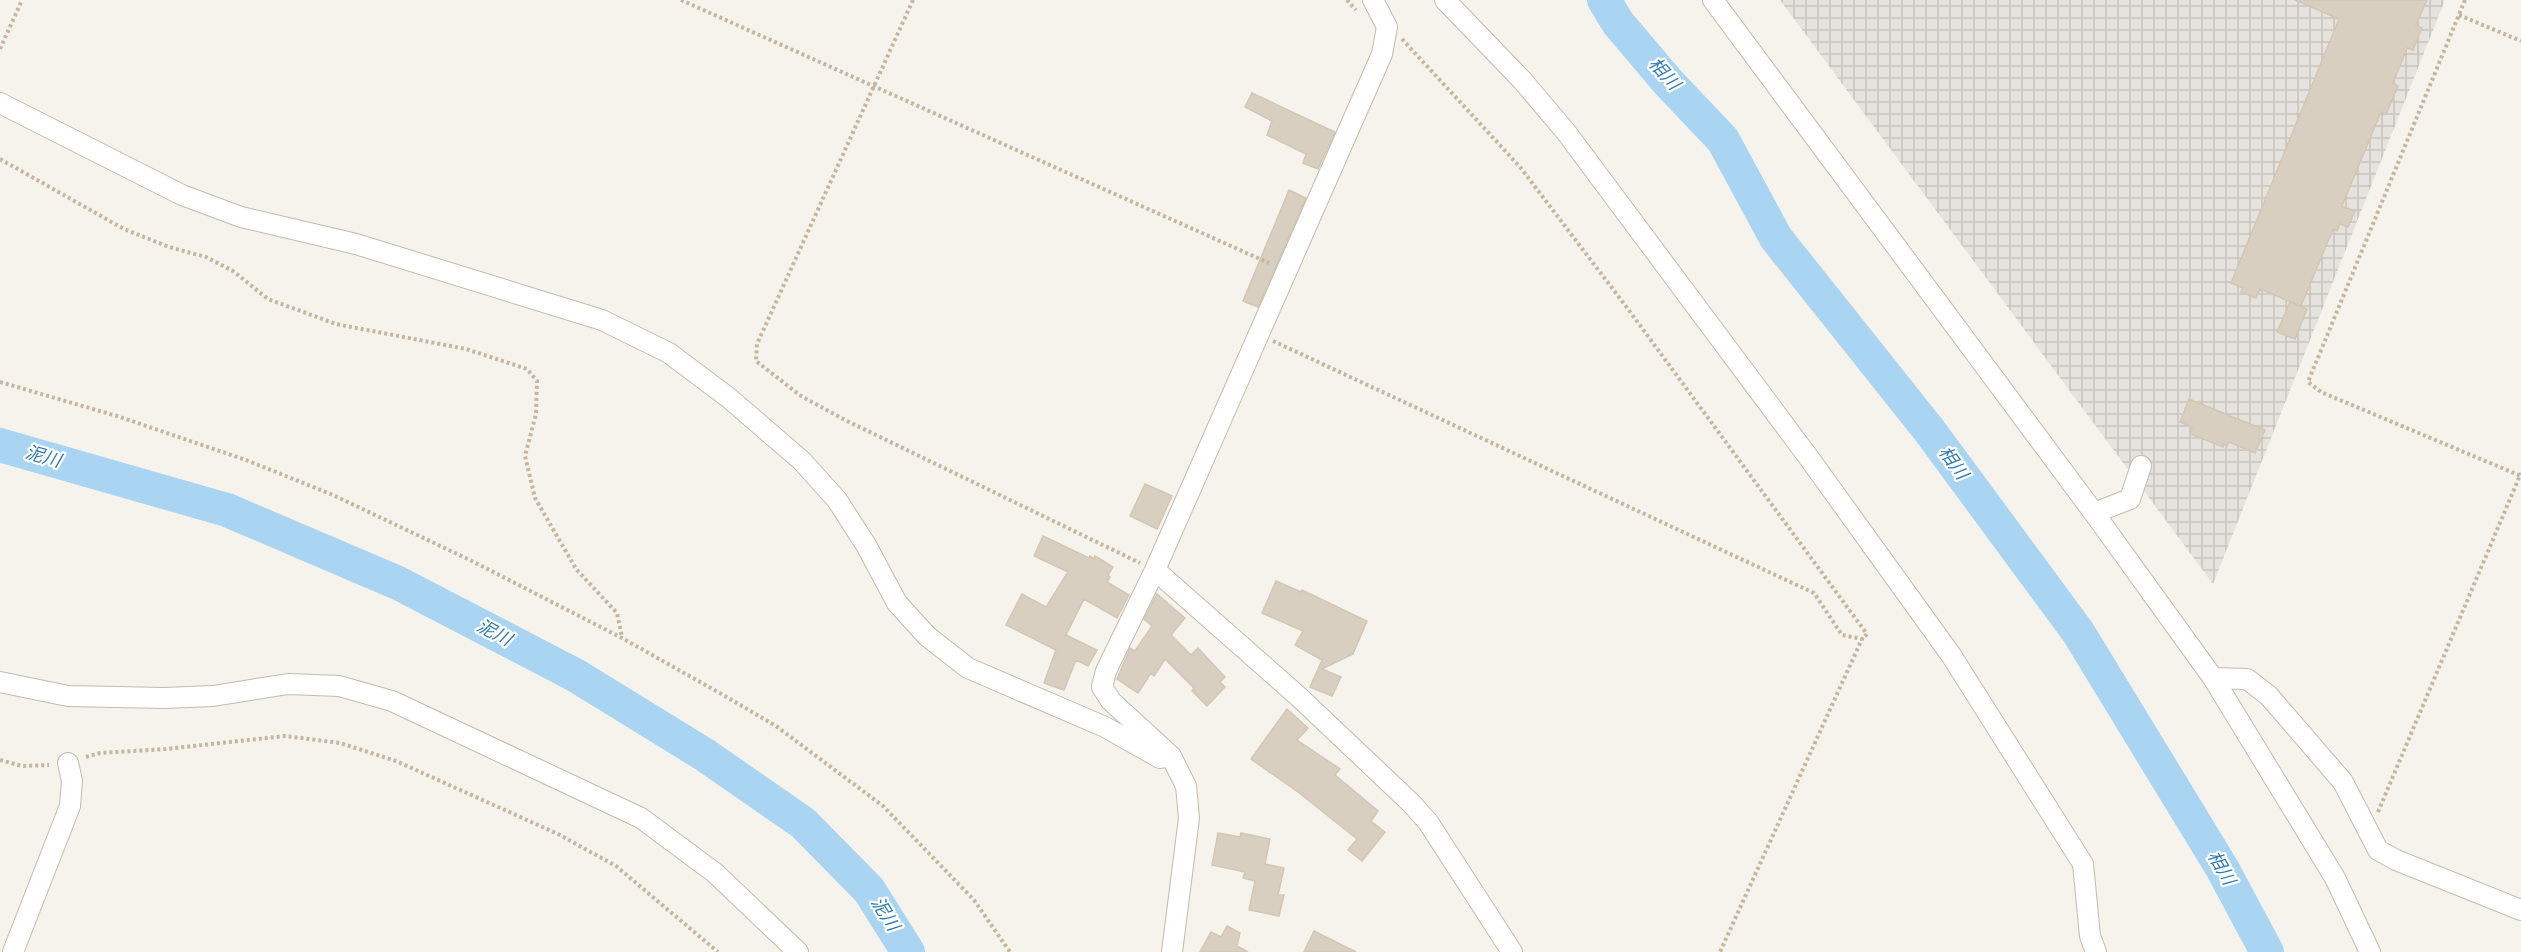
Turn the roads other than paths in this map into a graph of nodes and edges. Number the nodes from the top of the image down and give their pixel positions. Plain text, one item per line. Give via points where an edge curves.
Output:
1 (1445, 0) edge
2 (1713, 0) edge
3 (1367, 7) edge
4 (0, 103) edge
5 (2141, 466) dead end
6 (2094, 513) junction
7 (1155, 570) junction
8 (2213, 678) junction
9 (0, 682) edge
10 (1171, 756) junction
11 (68, 764) road end
12 (2521, 910) edge
13 (1171, 948) edge
14 (13, 952) edge
15 (798, 952) edge
16 (1512, 952) edge
17 (2097, 952) edge
18 (2370, 952) edge

1 - 17 street via 1566,132 1951,656 2083,864 2090,936
2 - 6 street
3 - 7 street via 1387,27 1382,54
4 - 10 street via 182,195 231,213 356,244 602,320 669,353 802,461 837,500 897,603 927,636 968,668 1105,727 1160,758
5 - 6 street via 2130,499
6 - 8 street
7 - 10 street via 1102,687 1111,701
7 - 16 street via 1411,802
8 - 12 street via 2247,679 2269,696 2343,782 2378,850
8 - 18 street via 2335,878
9 - 15 street via 68,696 164,698 213,696 288,684 339,686 392,701 641,818 715,873
10 - 13 street via 1186,786 1189,818
11 - 14 street via 72,781 70,806

